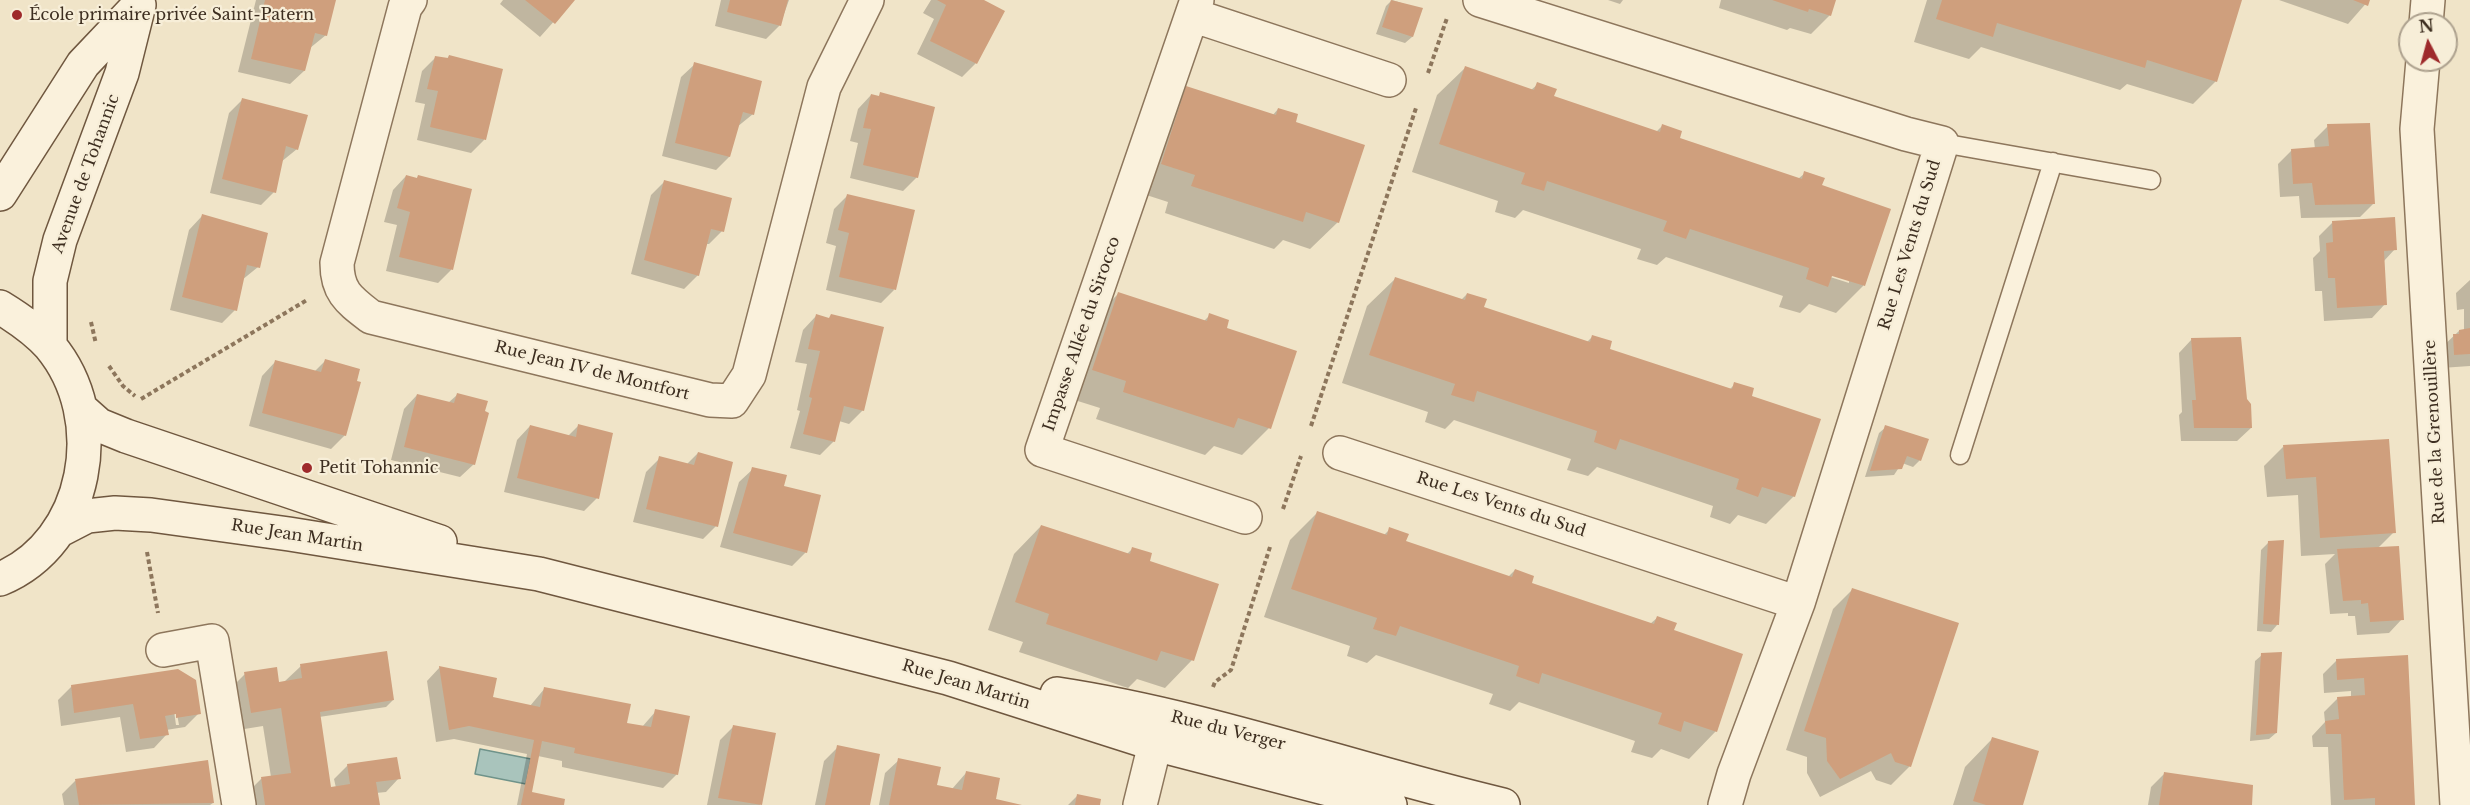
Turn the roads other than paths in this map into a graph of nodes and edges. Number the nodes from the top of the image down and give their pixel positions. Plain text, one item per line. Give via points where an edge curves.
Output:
1 (410, 0) edge
2 (867, 0) edge
3 (1479, 0) edge
4 (140, 2) edge
5 (1194, 8) edge
6 (2422, 72) edge
7 (1389, 80) dead end
8 (1942, 143) junction
9 (2053, 162) junction
10 (2151, 180) dead end
11 (0, 194) edge
12 (0, 307) edge
13 (50, 346) junction
14 (81, 409) junction
15 (1340, 453) dead end
16 (1960, 455) dead end
17 (1245, 517) dead end
18 (58, 531) junction
19 (539, 574) junction
20 (0, 579) edge
21 (1798, 603) junction
22 (163, 650) dead end
23 (948, 678) junction
24 (1155, 744) junction
25 (239, 805) edge
26 (1140, 805) edge
27 (1390, 805) edge
28 (1503, 805) edge
29 (1725, 805) edge
30 (2457, 805) edge

1 - 2 street, Rue Jean IV de Montfort via 337,263 337,282 354,304 371,317 710,400 732,401 749,375 824,87
3 - 8 street, Rue Les Vents du Sud
4 - 11 street, Avenue de Tohannic via 83,64
4 - 13 street, Avenue de Tohannic via 122,73 60,240 50,281
5 - 7 street, Impasse Allée du Sirocco
5 - 17 street, Impasse Allée du Sirocco via 1042,450
6 - 30 street, Rue de la Grenouillère via 2417,129
8 - 9 lane
8 - 21 street, Rue Les Vents du Sud
9 - 10 lane
9 - 16 lane
12 - 13 street via 25,322
13 - 14 street via 74,387
14 - 18 street via 86,441 83,472
14 - 19 street, Rue Jean Martin via 99,425 126,436
15 - 21 street, Rue Les Vents du Sud
18 - 19 street, Rue Jean Martin via 87,516 151,515
18 - 20 street via 36,556
19 - 23 street, Rue Jean Martin
21 - 29 street, Rue Les Vents du Sud
22 - 25 street via 212,641
23 - 24 street, Rue Jean Martin
23 - 28 street, Rue du Verger via 1084,698 1236,732 1429,788
24 - 26 street
24 - 27 street, Rue Jean Martin

